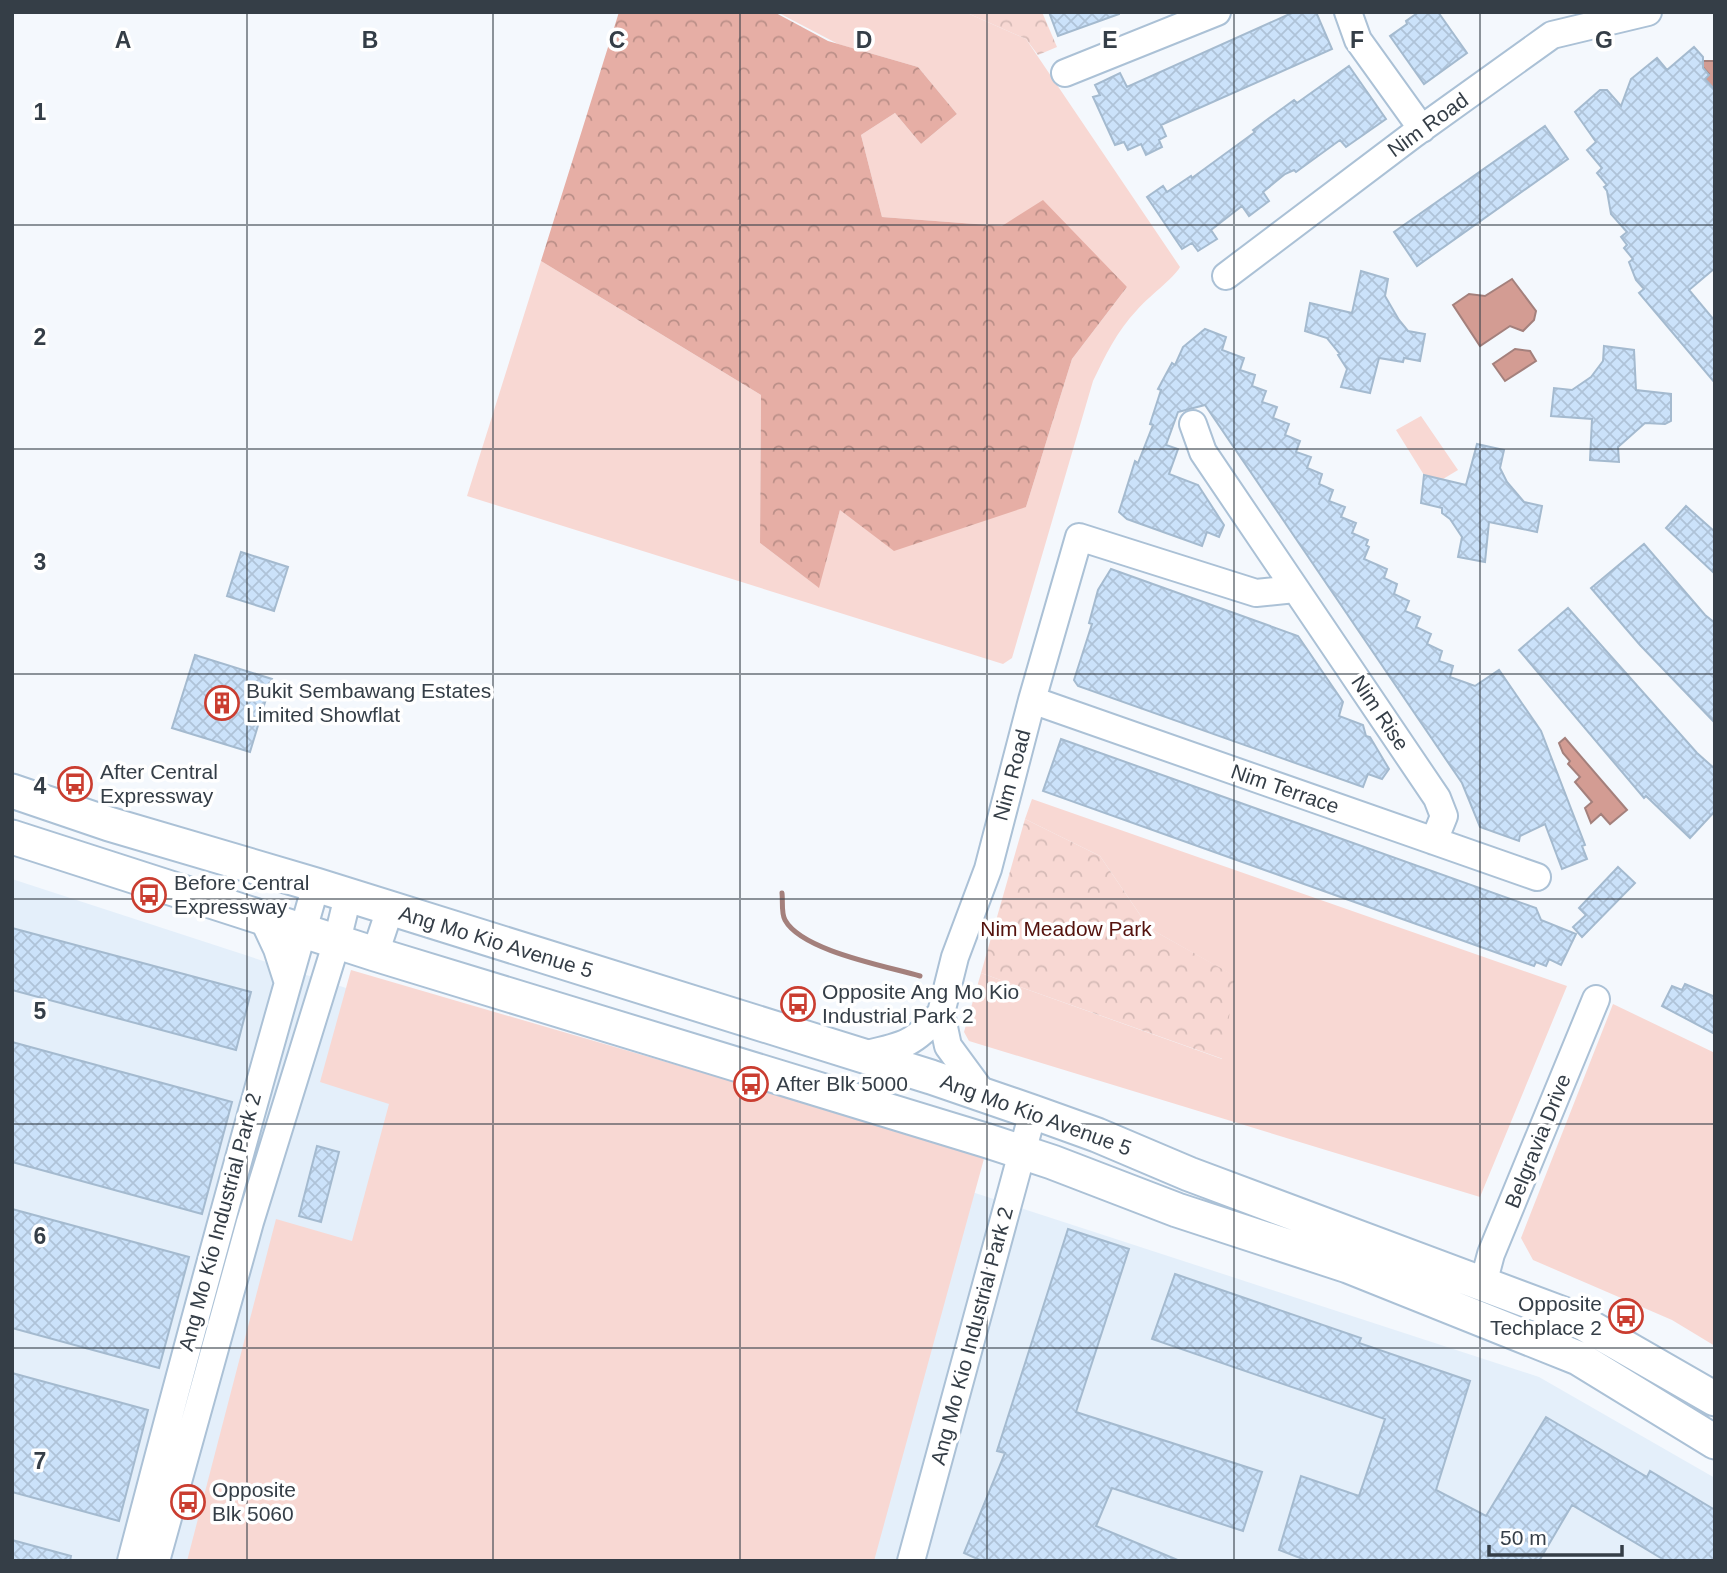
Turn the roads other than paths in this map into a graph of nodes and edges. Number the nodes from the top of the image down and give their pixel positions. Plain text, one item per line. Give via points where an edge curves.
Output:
1 (1217, 12) edge
2 (1348, 12) edge
3 (1648, 12) edge
4 (1549, 24) edge
5 (1065, 73) dead end
6 (1422, 129) junction
7 (1226, 276) dead end
8 (1194, 424) dead end
9 (1296, 589) junction
10 (1032, 700) junction
11 (12, 791) edge
12 (12, 837) edge
13 (1434, 841) junction
14 (1537, 877) dead end
15 (316, 885) junction
16 (348, 896) junction
17 (390, 909) junction
18 (262, 917) junction
19 (303, 931) junction
20 (337, 942) junction
21 (375, 954) junction
22 (288, 984) junction
23 (1596, 999) dead end
24 (941, 1013) junction
25 (862, 1055) junction
26 (984, 1095) junction
27 (1033, 1112) junction
28 (1021, 1152) junction
29 (1483, 1284) junction
30 (1715, 1399) edge
31 (1715, 1442) edge
32 (131, 1561) edge
33 (156, 1561) edge
34 (911, 1561) edge

1 - 5 street
2 - 6 street via 1358,40
3 - 4 street, Nim Road
4 - 6 street, Nim Road
6 - 7 street, Nim Road
8 - 9 street, Nim Rise via 1203,452
9 - 10 street, Nim Road via 1256,593 1079,537
9 - 13 street, Nim Rise via 1437,798 1444,816
10 - 13 street, Nim Terrace
10 - 24 street, Nim Road via 988,869 955,957
11 - 15 main road, Ang Mo Kio Avenue 5
12 - 18 main road, Ang Mo Kio Avenue 5
13 - 14 street, Nim Terrace
15 - 16 main road, Ang Mo Kio Avenue 5
15 - 19 street, Ang Mo Kio Industrial Park 2
16 - 17 main road, Ang Mo Kio Avenue 5
16 - 20 street, Ang Mo Kio Industrial Park 2
17 - 21 street
17 - 25 main road, Ang Mo Kio Avenue 5
18 - 19 main road, Ang Mo Kio Avenue 5
18 - 22 street
19 - 20 main road, Ang Mo Kio Avenue 5
19 - 22 street, Ang Mo Kio Industrial Park 2
20 - 21 main road, Ang Mo Kio Avenue 5
20 - 33 street, Ang Mo Kio Industrial Park 2 via 250,1222
21 - 28 main road, Ang Mo Kio Avenue 5
22 - 32 street, Ang Mo Kio Industrial Park 2
23 - 29 street, Belgravia Drive via 1491,1254
24 - 25 street via 923,1034 901,1046
24 - 26 street via 948,1046
25 - 26 main road, Ang Mo Kio Avenue 5
26 - 27 main road, Ang Mo Kio Avenue 5
27 - 28 street, Ang Mo Kio Industrial Park 2
27 - 29 main road, Ang Mo Kio Avenue 5
28 - 31 main road, Ang Mo Kio Avenue 5 via 1348,1266 1578,1358
28 - 34 street, Ang Mo Kio Industrial Park 2
29 - 30 main road, Ang Mo Kio Avenue 5 via 1574,1318

